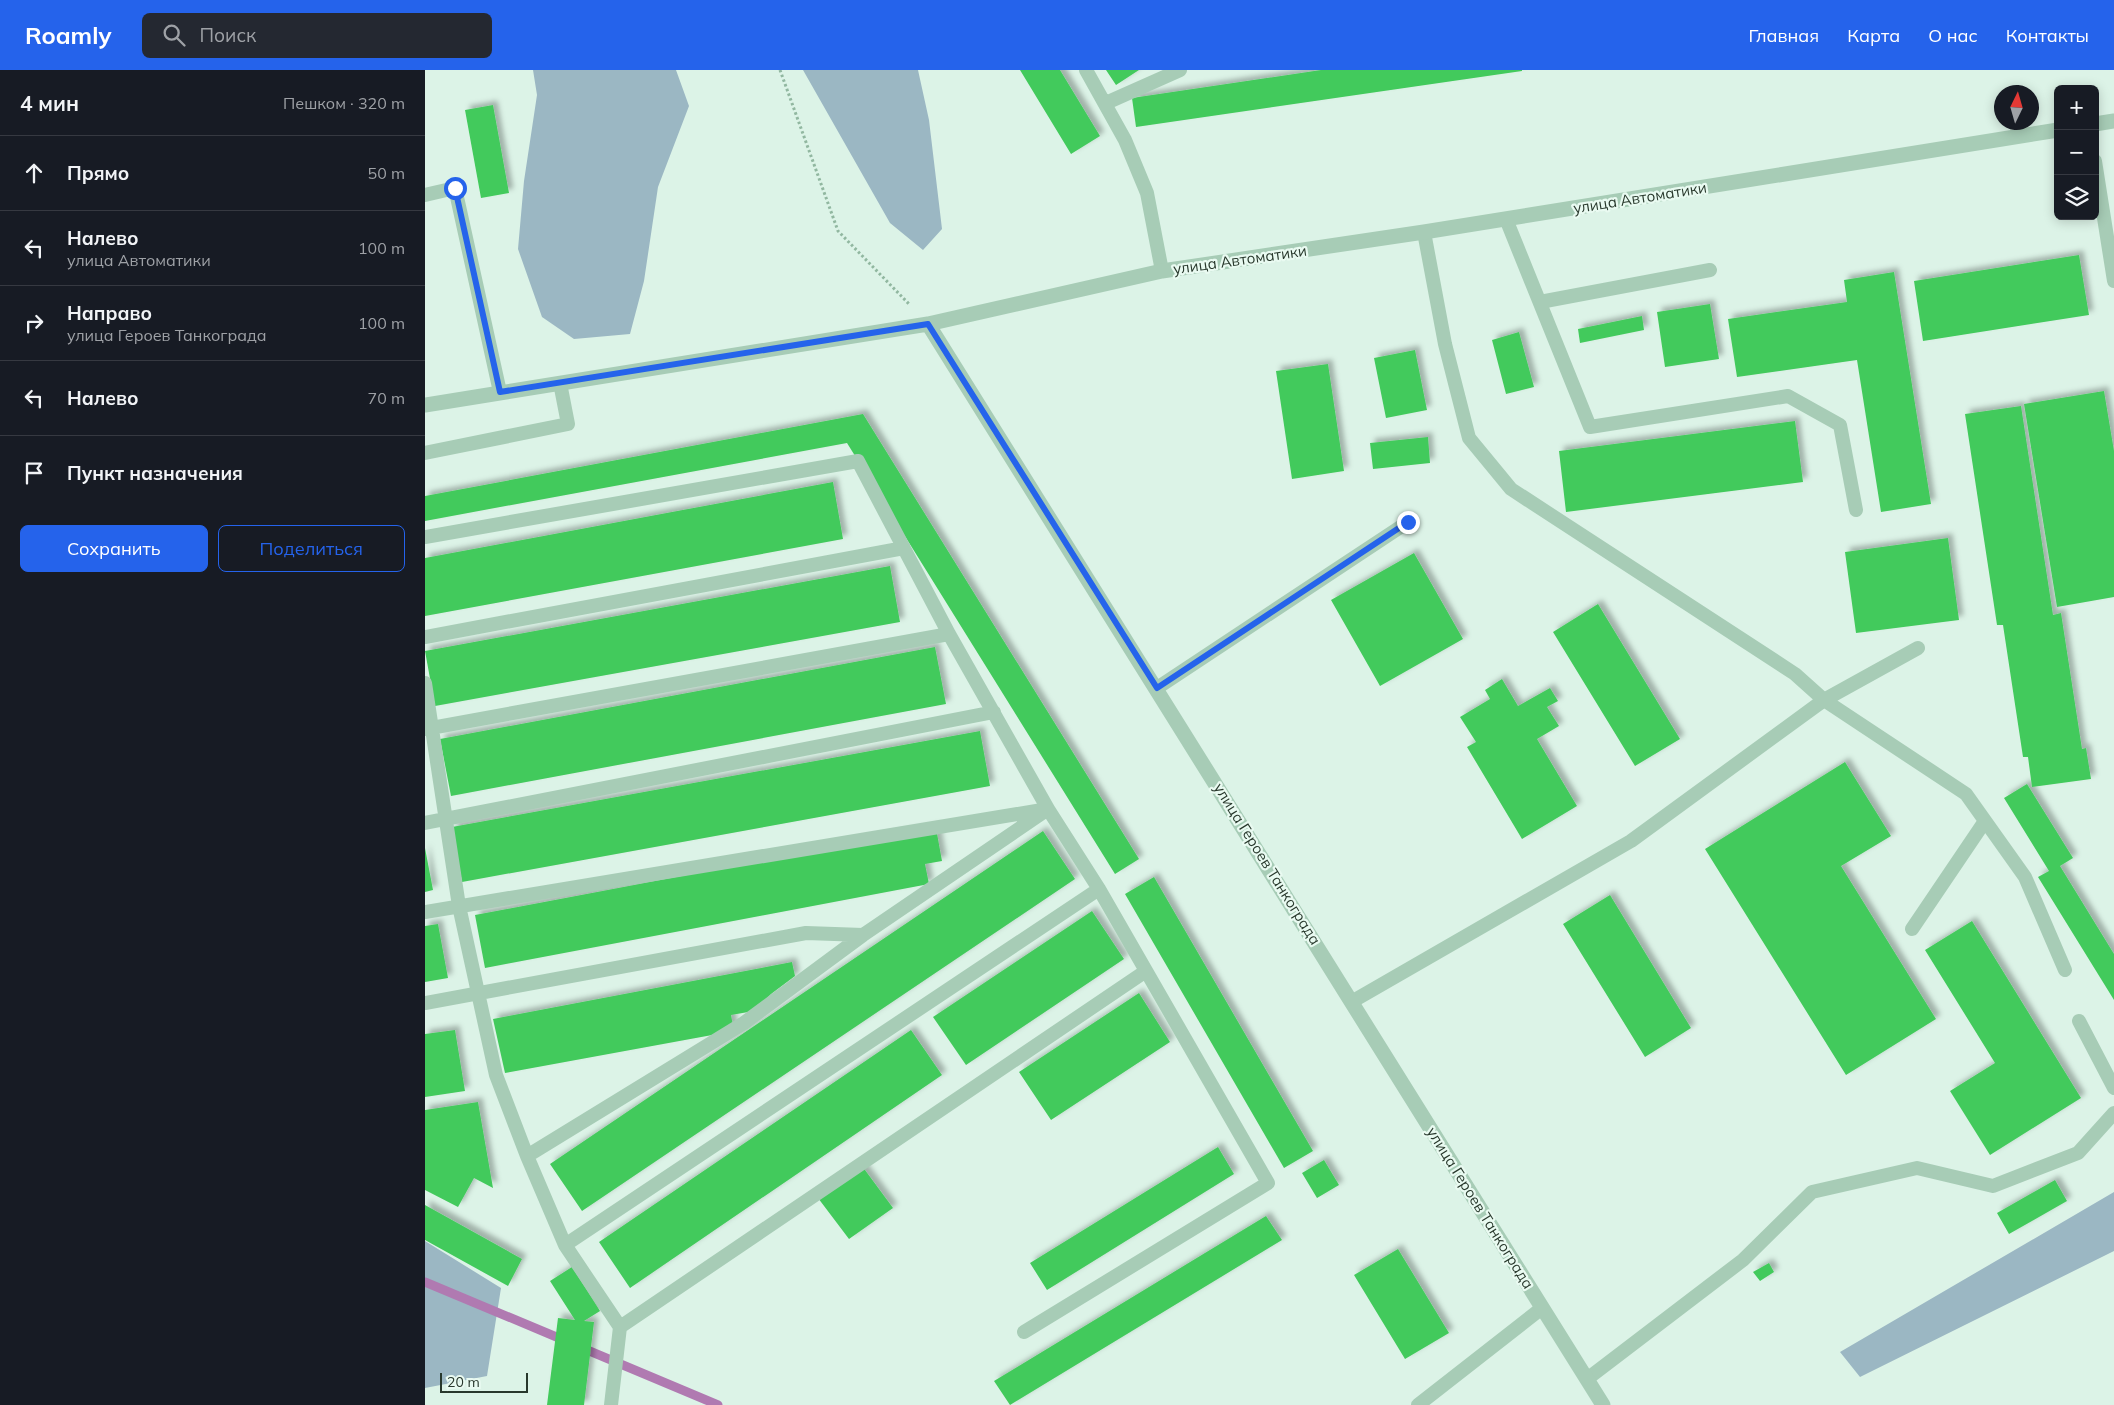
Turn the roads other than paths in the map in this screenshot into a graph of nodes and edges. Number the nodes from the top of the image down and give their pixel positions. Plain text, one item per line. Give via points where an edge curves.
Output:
1 (1086, 70) edge
2 (1180, 70) edge
3 (1106, 103) junction
4 (2114, 121) edge
5 (2099, 123) edge
6 (2054, 131) edge
7 (2097, 175) edge
8 (425, 195) edge
9 (1506, 219) junction
10 (1424, 232) junction
11 (1710, 270) dead end
12 (1162, 271) junction
13 (2114, 281) edge
14 (1540, 302) junction
15 (928, 324) junction
16 (560, 383) junction
17 (500, 392) junction
18 (425, 404) edge
19 (425, 453) edge
20 (1856, 510) dead end
21 (1408, 522) dead end
22 (425, 537) edge
23 (904, 548) junction
24 (949, 634) junction
25 (425, 637) edge
26 (1918, 648) dead end
27 (425, 683) edge
28 (1157, 688) junction
29 (1824, 700) junction
30 (995, 712) junction
31 (429, 728) edge
32 (1048, 809) junction
33 (446, 819) junction
34 (1985, 821) junction
35 (425, 823) edge
36 (1099, 889) junction
37 (459, 906) junction
38 (425, 912) edge
39 (1912, 929) dead end
40 (863, 935) junction
41 (2065, 970) dead end
42 (1146, 971) junction
43 (478, 993) junction
44 (1353, 1001) junction
45 (425, 1003) edge
46 (2079, 1021) dead end
47 (2114, 1088) edge
48 (2114, 1113) edge
49 (527, 1156) junction
50 (565, 1245) junction
51 (1542, 1308) junction
52 (620, 1327) junction
53 (1025, 1332) dead end
54 (1587, 1379) junction
55 (611, 1405) edge
56 (1418, 1405) edge
57 (1603, 1405) edge

1 - 3 lane
2 - 3 lane
3 - 12 lane via 1147,193
4 - 5 street
6 - 9 street, улица Автоматики
7 - 13 lane
8 - 17 lane via 455,188
9 - 10 street, улица Автоматики
9 - 14 lane
10 - 12 street, улица Автоматики
10 - 29 lane via 1445,344 1469,438 1511,489 1795,674
11 - 14 lane
12 - 15 street, улица Автоматики
14 - 20 lane via 1590,427 1788,396 1840,425
15 - 16 street, улица Автоматики
15 - 28 street, улица Героев Танкограда
16 - 17 street, улица Автоматики
16 - 19 lane via 569,424
17 - 18 street, улица Автоматики
21 - 28 lane
22 - 23 lane via 858,461
23 - 24 lane
23 - 25 lane
24 - 30 lane
24 - 31 lane
26 - 29 lane
27 - 31 lane
28 - 44 street, улица Героев Танкограда
29 - 34 lane via 1965,794
29 - 44 lane via 1631,841
30 - 32 lane
30 - 33 lane
31 - 33 lane
32 - 36 lane
32 - 37 lane
32 - 40 lane
33 - 35 lane
33 - 37 lane
34 - 39 lane
34 - 41 lane via 2025,877
36 - 42 lane
36 - 50 lane
37 - 38 lane
37 - 43 lane
40 - 43 lane via 806,933
40 - 49 lane via 744,1023
42 - 52 lane
42 - 53 lane via 1267,1183
43 - 45 lane
43 - 49 lane via 496,1075
44 - 51 street, улица Героев Танкограда
46 - 47 lane
48 - 54 lane via 2078,1153 1993,1186 1917,1168 1812,1192 1743,1260
49 - 50 lane
50 - 52 lane
51 - 54 street, улица Героев Танкограда
51 - 56 lane
52 - 55 lane
54 - 57 street, улица Героев Танкограда

